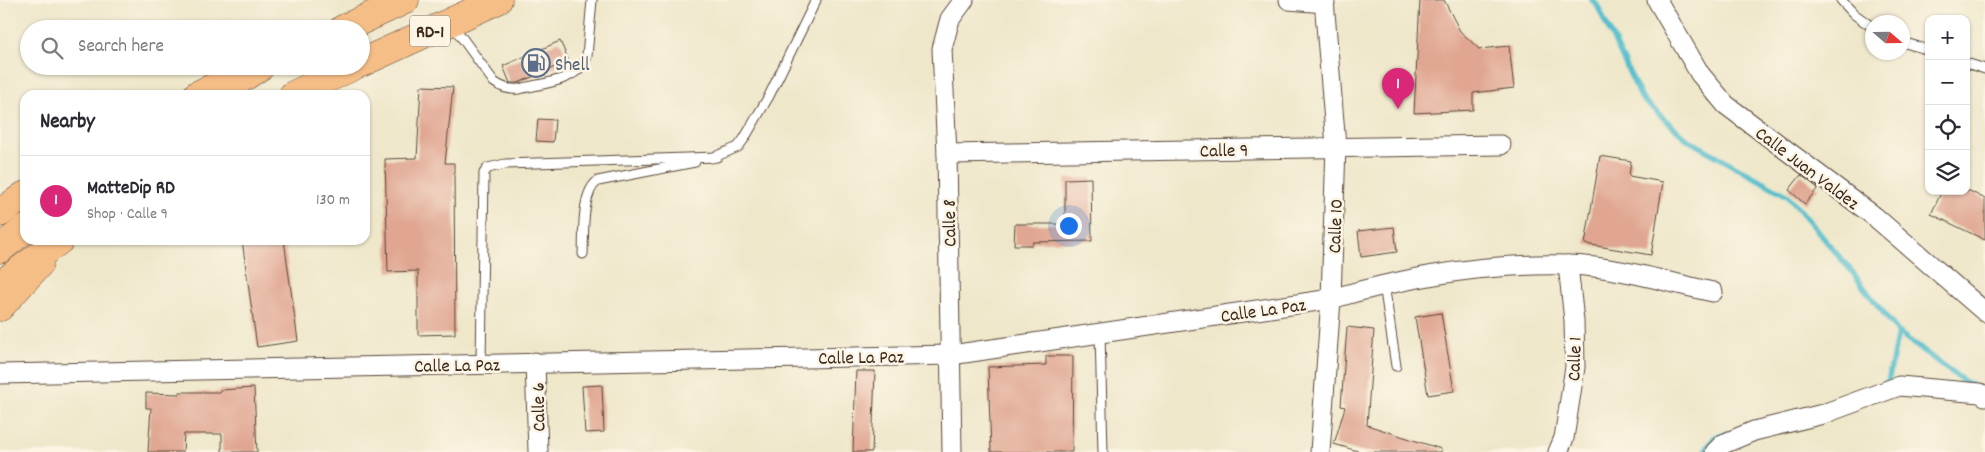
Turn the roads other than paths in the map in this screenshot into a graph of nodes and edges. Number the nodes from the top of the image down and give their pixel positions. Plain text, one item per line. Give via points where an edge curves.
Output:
1 (406, 0) edge
2 (498, 0) edge
3 (592, 0) edge
4 (816, 0) edge
5 (964, 0) edge
6 (1289, 0) edge
7 (1657, 0) edge
8 (1841, 0) edge
9 (1324, 2) edge
10 (363, 20) edge
11 (451, 22) junction
12 (1865, 22) edge
13 (1910, 44) edge
14 (1925, 49) edge
15 (370, 59) edge
16 (1970, 64) edge
17 (1985, 69) edge
18 (243, 75) edge
19 (248, 75) edge
20 (335, 75) edge
21 (208, 90) edge
22 (224, 90) edge
23 (303, 90) edge
24 (1501, 145) dead end
25 (1336, 146) junction
26 (947, 154) junction
27 (716, 157) junction
28 (20, 199) edge
29 (0, 214) edge
30 (20, 233) edge
31 (53, 245) edge
32 (56, 245) edge
33 (0, 250) edge
34 (583, 254) dead end
35 (1568, 265) junction
36 (1384, 284) junction
37 (0, 285) edge
38 (1713, 292) dead end
39 (1331, 299) junction
40 (0, 307) edge
41 (1985, 312) edge
42 (1100, 333) junction
43 (951, 355) junction
44 (536, 362) junction
45 (481, 363) junction
46 (1396, 366) dead end
47 (0, 374) edge
48 (1985, 396) edge
49 (538, 452) edge
50 (952, 452) edge
51 (1103, 452) edge
52 (1320, 452) edge
53 (1558, 452) edge
54 (1715, 452) edge

1 - 10 main road, RD-1
2 - 11 main road, RD-1
3 - 11 lane via 584,65 576,73 558,80 519,89 510,90 494,82
4 - 27 lane via 756,121 738,147
5 - 26 street, Calle 8 via 950,19 942,49
6 - 9 street
7 - 41 street, Calle Juan Valdez via 1700,74 1726,105 1874,216
8 - 12 lane
9 - 25 street, Calle 10
11 - 15 main road, RD-1
13 - 14 lane
16 - 17 lane
18 - 21 main road
19 - 22 main road
20 - 23 main road
24 - 25 street, Calle 9
25 - 26 street, Calle 9
25 - 39 street, Calle 10
26 - 43 street, Calle 8
27 - 34 lane via 598,181 592,185 586,203
27 - 45 lane via 504,164 488,168 484,172
28 - 29 main road
30 - 33 main road
31 - 37 main road
32 - 40 main road
35 - 36 street, Calle La Paz via 1483,268
35 - 38 street, Calle La Paz
35 - 53 street, Calle 1 via 1575,367 1564,438
36 - 39 street, Calle La Paz
36 - 46 lane
39 - 42 street, Calle La Paz
39 - 52 street, Calle 10
42 - 43 street, Calle La Paz
42 - 51 lane
43 - 44 street, Calle La Paz
43 - 50 street, Calle 8
44 - 45 street, Calle La Paz
44 - 49 street, Calle 6
45 - 47 street, Calle La Paz
48 - 54 street via 1900,386 1823,414 1754,431 1723,444

